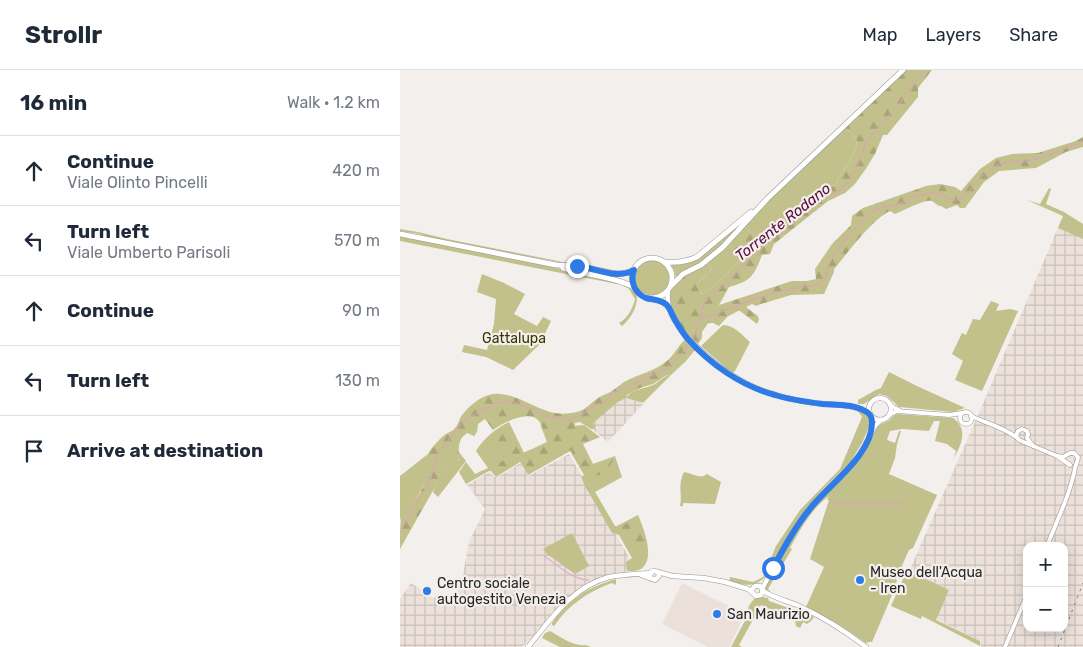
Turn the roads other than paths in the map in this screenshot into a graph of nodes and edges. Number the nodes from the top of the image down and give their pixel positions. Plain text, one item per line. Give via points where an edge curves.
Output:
1 (903, 70) edge
2 (767, 199) junction
3 (400, 234) edge
4 (664, 262) junction
5 (556, 265) junction
6 (634, 270) junction
7 (672, 285) junction
8 (634, 287) junction
9 (668, 292) junction
10 (654, 299) junction
11 (668, 307) junction
12 (870, 402) junction
13 (890, 404) junction
14 (850, 406) junction
15 (906, 411) junction
16 (962, 413) junction
17 (870, 415) junction
18 (889, 415) junction
19 (949, 415) junction
20 (971, 416) junction
21 (881, 420) junction
22 (960, 420) junction
23 (971, 421) junction
24 (982, 421) junction
25 (1007, 430) junction
26 (1019, 430) junction
27 (870, 434) junction
28 (1017, 438) junction
29 (1027, 438) junction
30 (1022, 440) junction
31 (1033, 446) junction
32 (1057, 456) junction
33 (1067, 456) junction
34 (1069, 464) junction
35 (1076, 464) junction
36 (1074, 476) junction
37 (1049, 542) edge
38 (658, 572) junction
39 (651, 576) junction
40 (672, 576) junction
41 (658, 579) junction
42 (758, 590) junction
43 (1023, 604) edge
44 (528, 647) edge
45 (866, 647) edge
46 (1005, 647) edge

1 - 2 main road
2 - 4 main road via 697,257 678,263
2 - 7 main road via 718,251
3 - 5 main road
4 - 6 main road via 647,259
4 - 7 main road via 672,272
5 - 6 main road via 616,274
5 - 8 main road
6 - 8 main road
7 - 9 main road
8 - 10 main road via 642,296
9 - 10 main road
9 - 11 main road
10 - 11 main road
11 - 14 main road via 687,337 699,349 729,374 754,388 796,400
12 - 13 main road via 879,398
12 - 14 main road
12 - 17 main road
13 - 15 street
13 - 18 main road
14 - 17 main road
15 - 18 street
15 - 19 street
16 - 19 street
16 - 20 street via 967,412
16 - 22 street
17 - 21 main road
17 - 27 main road
18 - 21 main road
19 - 22 street
20 - 23 street
20 - 24 street
21 - 27 main road
22 - 23 street via 966,424
23 - 24 street
24 - 25 street
25 - 26 street
25 - 28 street
26 - 28 street
26 - 29 street via 1027,431
27 - 42 main road via 856,461 799,522
28 - 30 street
29 - 30 street
29 - 31 street
30 - 31 street
31 - 32 street
32 - 33 street
32 - 34 street
33 - 34 street
33 - 35 street via 1077,455
34 - 35 street
34 - 36 street
35 - 36 street
36 - 37 street
38 - 39 main road via 654,571
38 - 40 main road
38 - 41 main road
39 - 41 main road
39 - 44 main road via 607,577 589,585 557,611
40 - 41 main road
40 - 42 main road via 704,578
42 - 45 main road via 823,618
43 - 46 street

